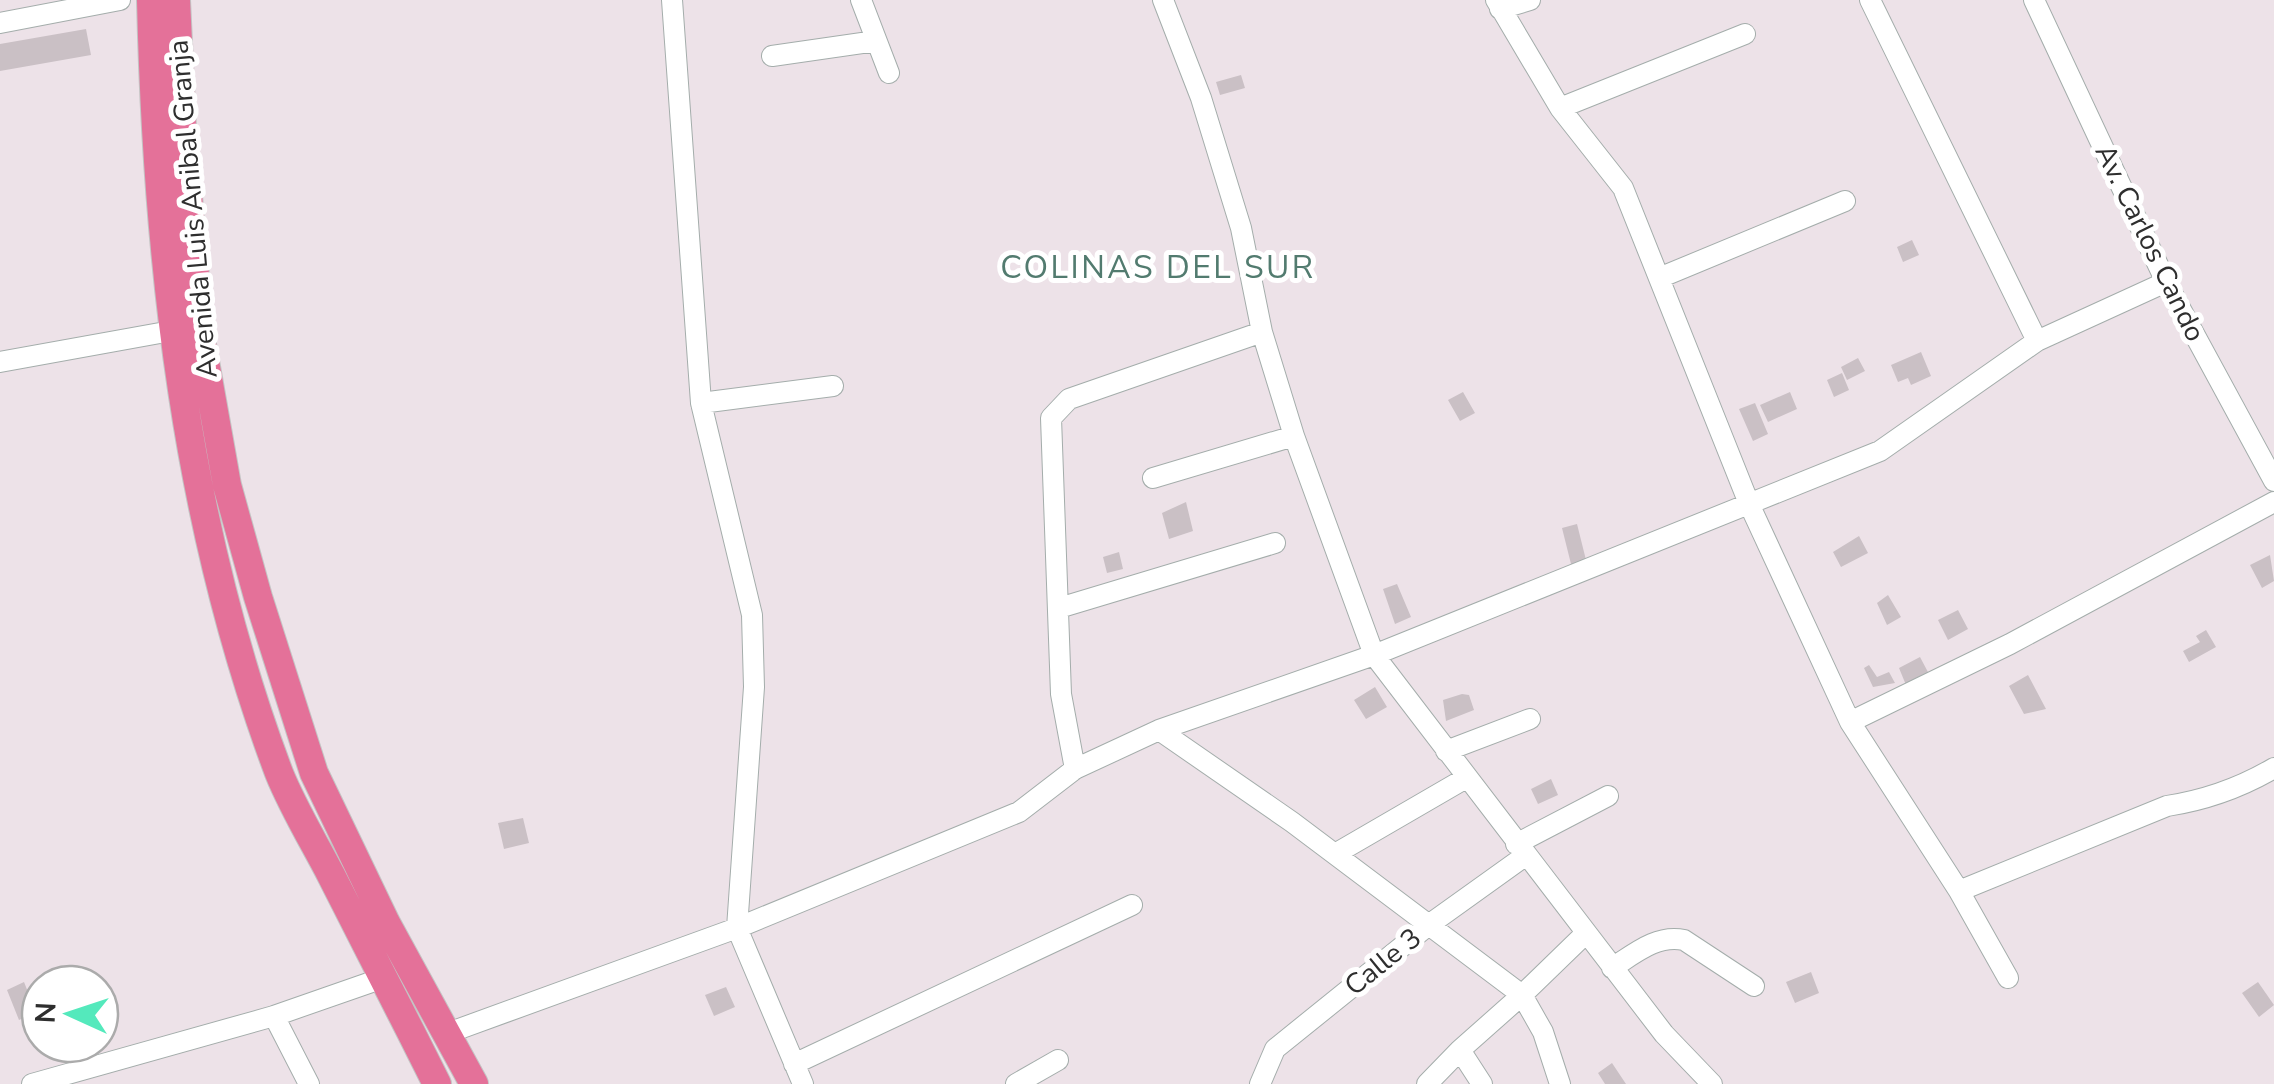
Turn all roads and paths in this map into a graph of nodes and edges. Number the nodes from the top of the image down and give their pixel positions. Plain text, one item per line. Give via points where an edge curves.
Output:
1 (120, 0) edge
2 (151, 0) edge
3 (176, 0) edge
4 (672, 0) edge
5 (861, 0) edge
6 (1163, 0) edge
7 (1530, 0) edge
8 (1870, 0) edge
9 (2034, 0) edge
10 (1498, 4) edge
11 (0, 23) edge
12 (1746, 34) dead end
13 (876, 41) junction
14 (772, 56) dead end
15 (888, 73) dead end
16 (1560, 108) junction
17 (1845, 201) dead end
18 (1658, 278) junction
19 (2166, 282) junction
20 (171, 331) junction
21 (1262, 332) junction
22 (2036, 340) junction
23 (0, 362) edge
24 (833, 386) dead end
25 (700, 403) junction
26 (1294, 436) junction
27 (1153, 478) dead end
28 (2274, 482) edge
29 (2274, 502) edge
30 (1750, 506) junction
31 (1275, 543) dead end
32 (1058, 608) junction
33 (1374, 655) junction
34 (1530, 719) dead end
35 (1850, 722) junction
36 (1159, 730) junction
37 (1446, 751) junction
38 (2274, 768) edge
39 (1075, 769) junction
40 (1466, 778) junction
41 (1608, 796) dead end
42 (1520, 850) junction
43 (1335, 854) junction
44 (1959, 891) junction
45 (1132, 904) dead end
46 (1430, 924) junction
47 (737, 928) junction
48 (1585, 934) junction
49 (1612, 968) junction
50 (383, 978) junction
51 (2008, 978) dead end
52 (1754, 986) dead end
53 (1522, 995) junction
54 (274, 1016) junction
55 (448, 1033) junction
56 (1460, 1050) junction
57 (1058, 1060) dead end
58 (799, 1074) edge
59 (32, 1084) edge
60 (310, 1084) edge
61 (437, 1084) edge
62 (474, 1084) edge
63 (1016, 1084) edge
64 (1260, 1084) edge
65 (1427, 1084) edge
66 (1482, 1084) edge
67 (1560, 1084) edge
68 (1712, 1084) edge

1 - 11 street
2 - 20 main road, Avenida Luis Anibal Granja
3 - 55 main road, Avenida Luis Anibal Granja via 200,333 227,485 314,773
4 - 25 street
5 - 13 street
6 - 21 street via 1241,228
7 - 10 street
8 - 22 street
9 - 19 street, Av. Carlos Cando
10 - 16 street
12 - 16 street
13 - 14 street
13 - 15 street
16 - 18 street via 1622,188
17 - 18 street
18 - 30 street
19 - 22 street
19 - 28 street, Av. Carlos Cando
20 - 23 street
20 - 50 main road, Avenida Luis Anibal Granja via 200,495 280,775
21 - 26 street
21 - 32 street via 1056,408 1050,429
22 - 30 street via 1880,451
24 - 25 street
25 - 47 street via 752,614 754,687
26 - 27 street
26 - 33 street
29 - 35 street
30 - 33 street
30 - 35 street
31 - 32 street
32 - 39 street via 1061,694
33 - 36 street
33 - 37 street
34 - 37 street
35 - 44 street
36 - 39 street
36 - 43 street
37 - 40 street
38 - 44 street
39 - 47 street via 1019,812
40 - 42 street
40 - 43 street
41 - 42 street, Calle 3
42 - 46 street, Calle 3
42 - 48 street
43 - 46 street
44 - 51 street
45 - 58 street
46 - 53 street
46 - 64 street, Calle 3 via 1275,1049
47 - 55 street
47 - 58 street
48 - 49 street
48 - 53 street
49 - 52 street via 1673,937
49 - 68 street
50 - 54 street
50 - 61 main road, Avenida Luis Anibal Granja
53 - 56 street
53 - 67 street
54 - 59 street
54 - 60 street
55 - 62 main road, Avenida Luis Anibal Granja
56 - 65 street
56 - 66 street
57 - 63 street

